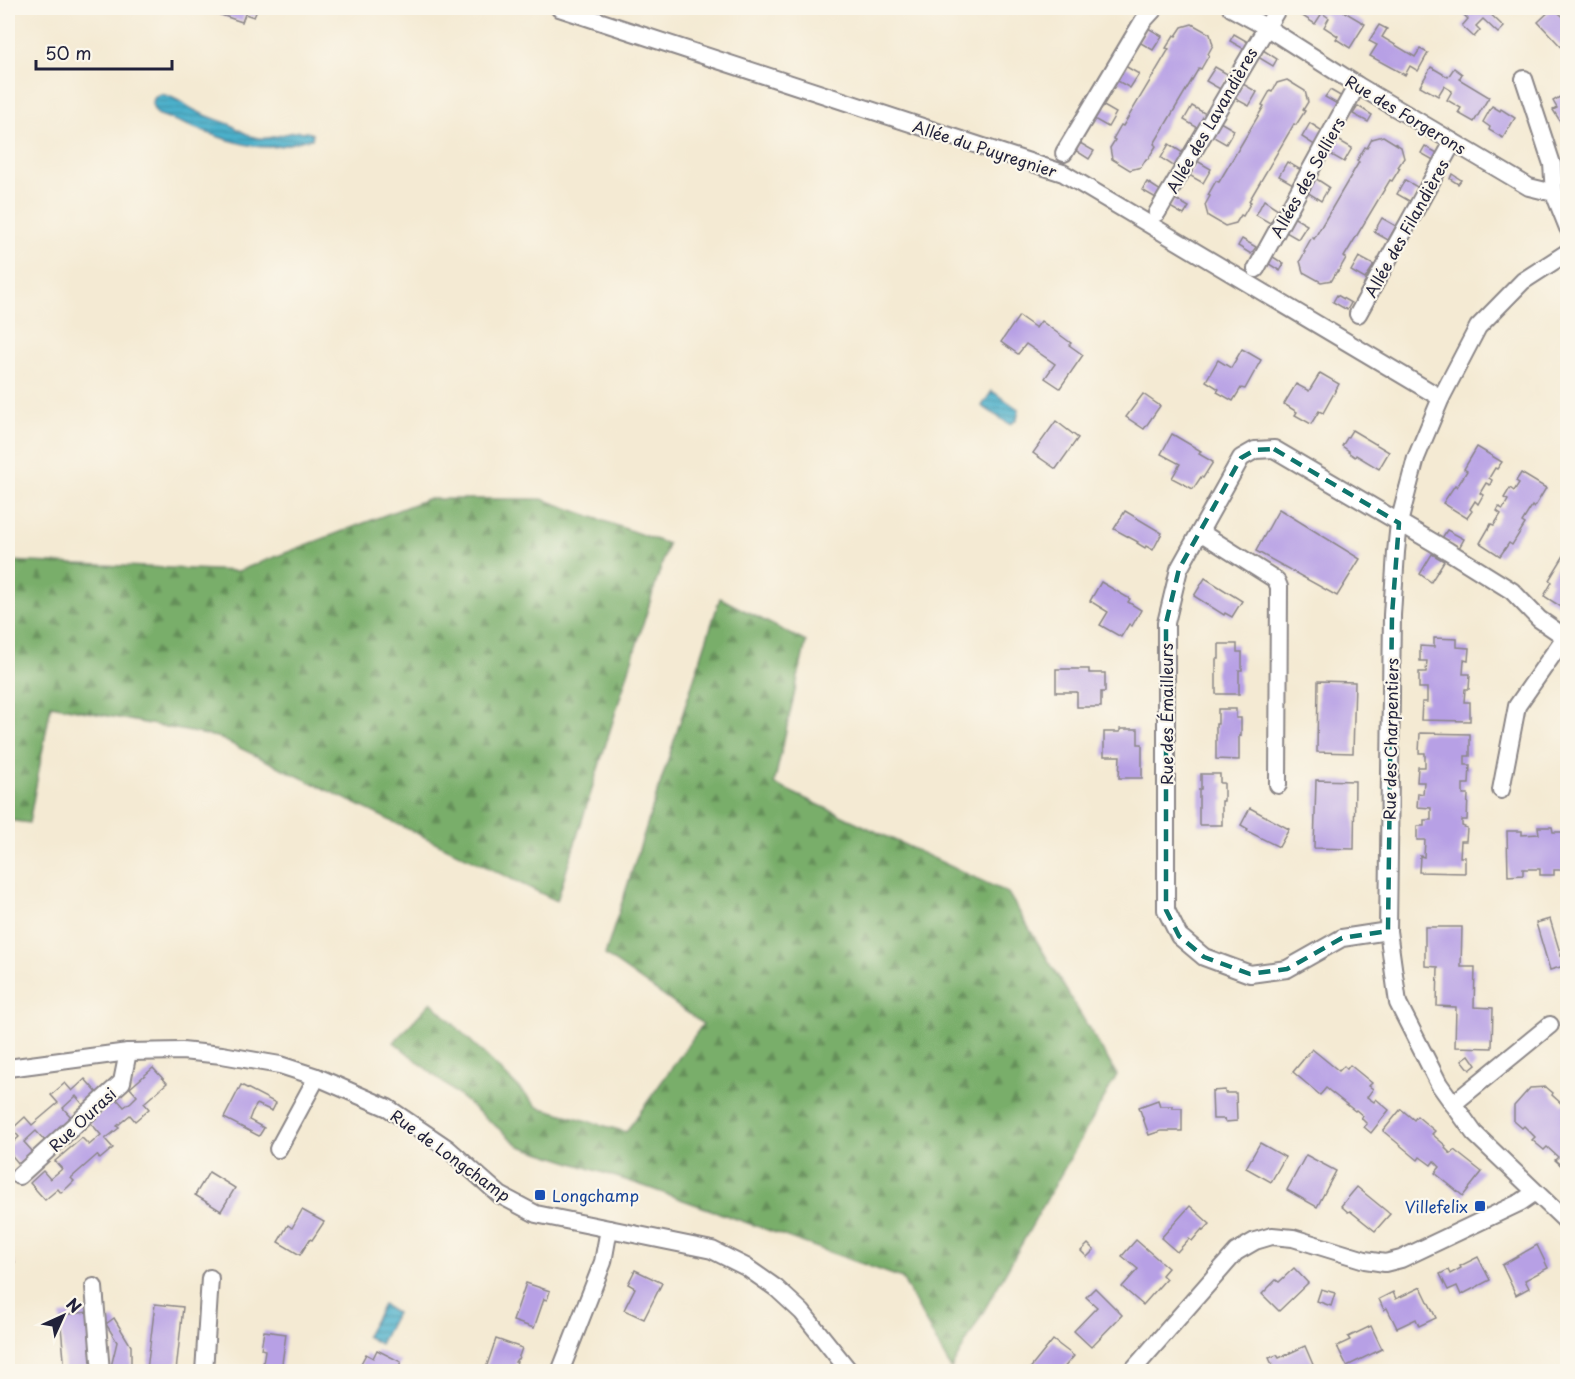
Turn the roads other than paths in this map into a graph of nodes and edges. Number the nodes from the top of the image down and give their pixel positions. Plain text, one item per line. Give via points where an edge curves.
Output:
1 (559, 8) edge
2 (1155, 8) edge
3 (1231, 8) edge
4 (1278, 8) edge
5 (1266, 27) junction
6 (1524, 79) dead end
7 (1357, 86) junction
8 (1453, 142) junction
9 (1064, 153) dead end
10 (1554, 193) junction
11 (1157, 213) dead end
12 (1568, 228) edge
13 (1568, 252) edge
14 (1256, 269) dead end
15 (1358, 314) dead end
16 (1441, 398) junction
17 (1399, 523) junction
18 (1200, 532) junction
19 (1566, 638) edge
20 (1278, 785) dead end
21 (1500, 790) dead end
22 (1388, 931) junction
23 (1550, 1025) dead end
24 (128, 1052) junction
25 (8, 1068) edge
26 (317, 1077) junction
27 (1453, 1104) junction
28 (278, 1149) dead end
29 (20, 1176) dead end
30 (1534, 1193) junction
31 (1568, 1223) edge
32 (609, 1229) junction
33 (210, 1278) dead end
34 (94, 1287) dead end
35 (101, 1371) edge
36 (204, 1371) edge
37 (560, 1371) edge
38 (850, 1371) edge
39 (1131, 1371) edge

1 - 16 street, Allée du Puyregnier via 1063,173
2 - 9 street via 1143,21
3 - 5 street, Rue des Forgerons
4 - 5 street, Allée des Lavandières
5 - 7 street, Rue des Forgerons
5 - 11 street, Allée des Lavandières
6 - 10 street via 1552,164
7 - 8 street, Rue des Forgerons
7 - 14 street, Allées des Selliers
8 - 10 street, Rue des Forgerons via 1529,187
8 - 15 street, Allée des Filandières
10 - 12 street
13 - 16 street, Rue des Charpentiers via 1523,281 1478,327
16 - 17 street, Rue des Charpentiers via 1416,458
17 - 18 street, Rue des Émailleurs via 1274,449 1255,450 1241,458
17 - 19 street, Rue des Émailleurs via 1512,591 1539,619
17 - 22 street, Rue des Charpentiers via 1392,615
18 - 20 street via 1273,578 1279,587
18 - 22 street, Rue des Émailleurs via 1179,569 1166,622 1166,910 1179,936 1204,957 1250,974 1287,969 1342,938
19 - 21 street via 1517,706
22 - 27 street, Rue des Charpentiers via 1398,1003
23 - 27 street
24 - 25 street, Rue de Longchamp
24 - 26 street, Rue de Longchamp via 222,1055 280,1065
24 - 29 street, Rue Ourasi via 122,1082
26 - 28 street
26 - 32 street, Rue de Longchamp via 388,1108 447,1148 500,1195 536,1214
27 - 30 street, Rue des Charpentiers via 1474,1133
30 - 31 street, Rue des Charpentiers
30 - 39 street via 1401,1259 1385,1263 1293,1238 1272,1236 1255,1241 1236,1252
32 - 37 street via 603,1262
32 - 38 street, Rue de Longchamp via 712,1250 746,1267 802,1312
33 - 36 street
34 - 35 street

